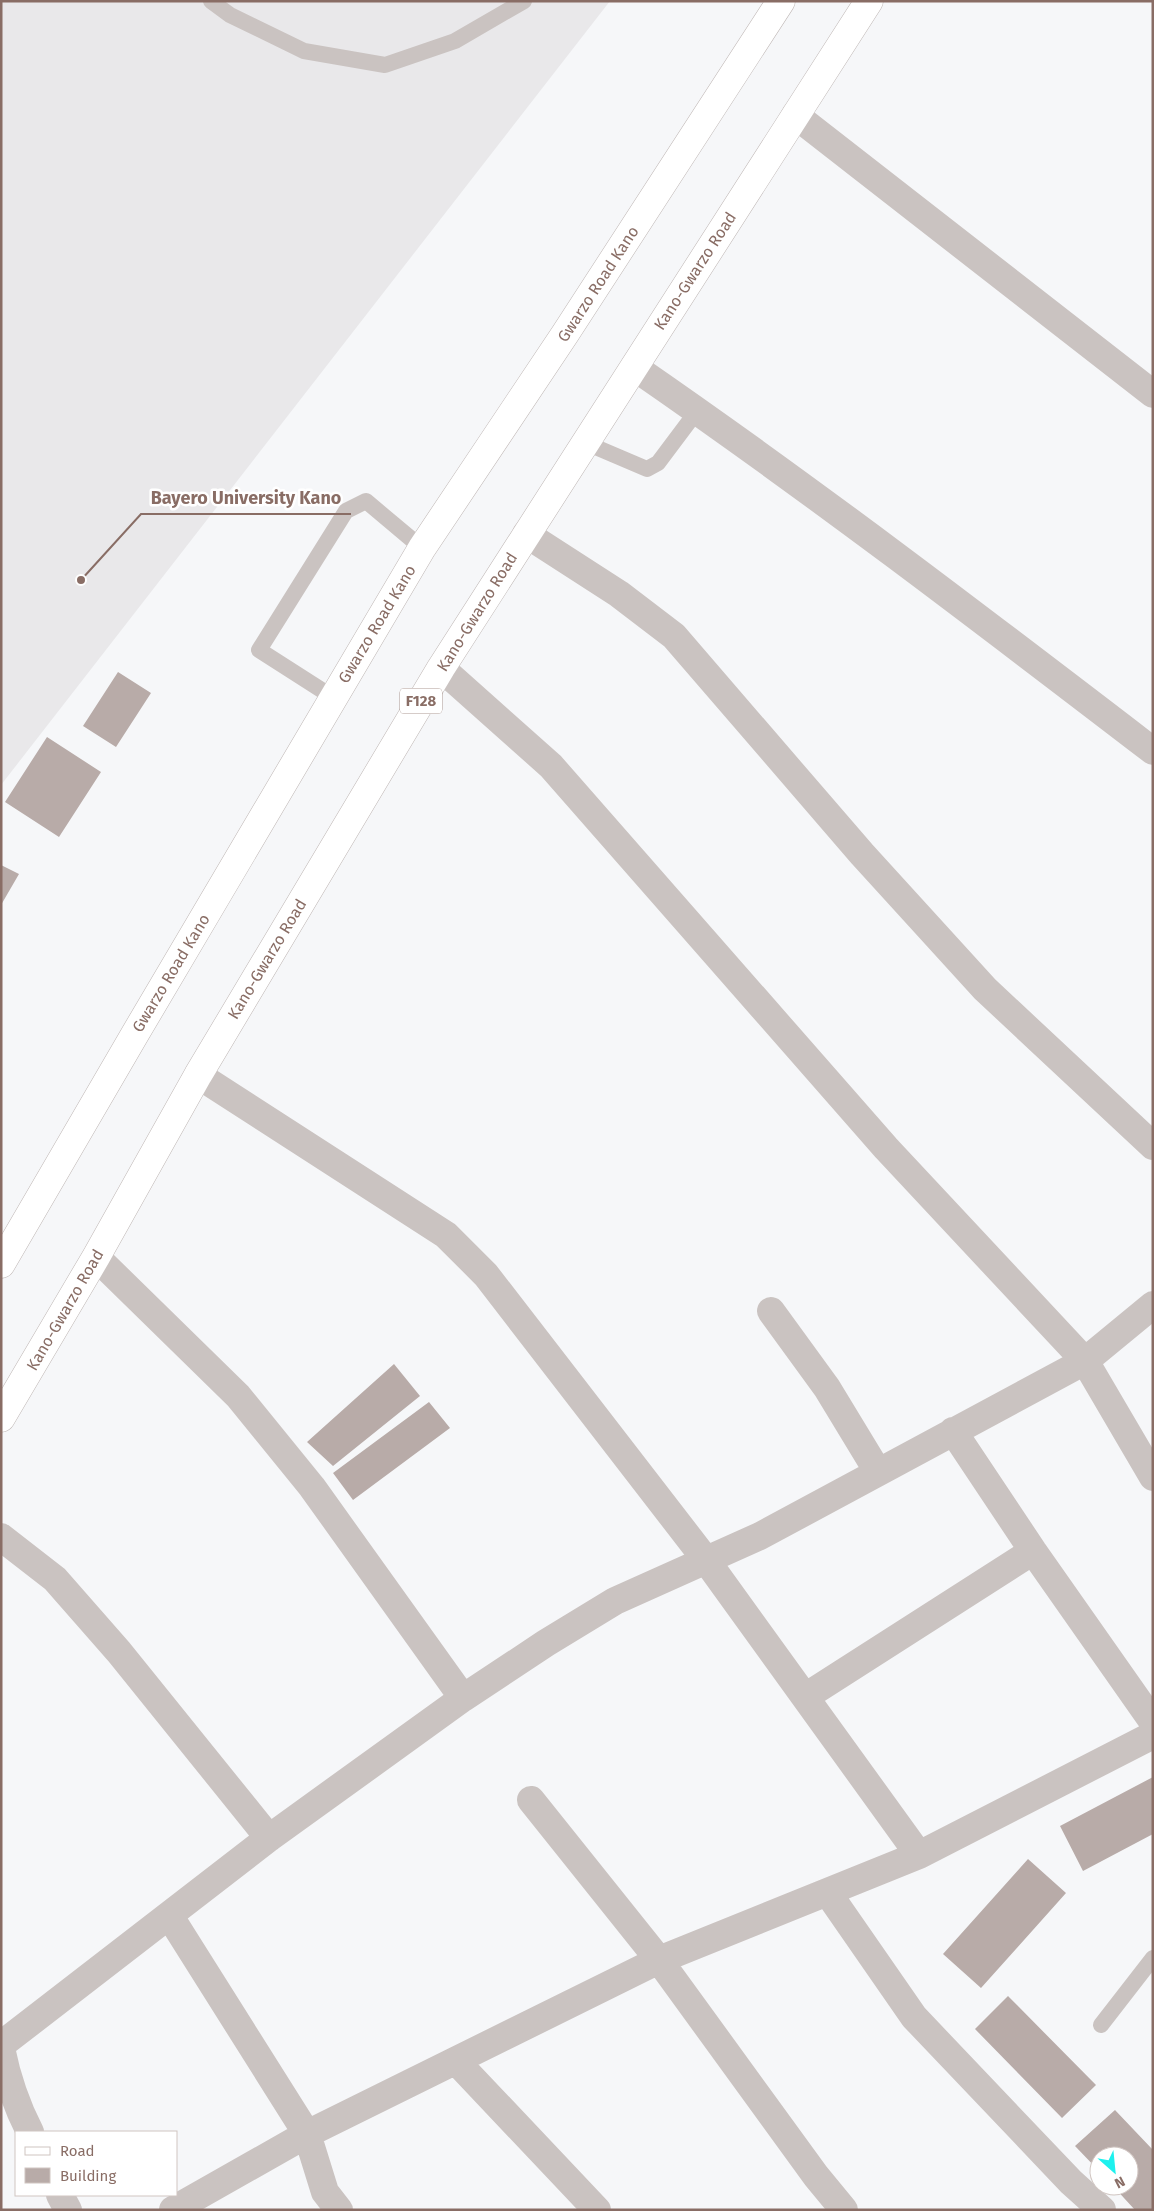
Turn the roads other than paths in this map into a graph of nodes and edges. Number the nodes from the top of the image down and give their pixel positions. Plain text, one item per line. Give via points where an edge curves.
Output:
1 (211, 1) edge
2 (524, 1) edge
3 (781, 1) edge
4 (868, 1) edge
5 (795, 115) junction
6 (634, 367) junction
7 (1153, 394) edge
8 (697, 411) junction
9 (586, 444) junction
10 (526, 534) junction
11 (422, 548) junction
12 (441, 668) junction
13 (334, 698) junction
14 (1153, 751) edge
15 (198, 1075) junction
16 (1153, 1146) edge
17 (96, 1257) junction
18 (1, 1264) edge
19 (1153, 1304) edge
20 (771, 1311) dead end
21 (1085, 1361) junction
22 (1, 1418) edge
23 (953, 1431) junction
24 (878, 1472) junction
25 (1153, 1478) edge
26 (1, 1537) edge
27 (1033, 1551) junction
28 (706, 1560) junction
29 (805, 1697) junction
30 (463, 1698) junction
31 (1153, 1722) edge
32 (1153, 1735) edge
33 (531, 1800) dead end
34 (268, 1838) junction
35 (919, 1855) junction
36 (828, 1893) junction
37 (169, 1915) junction
38 (1153, 1958) edge
39 (659, 1960) junction
40 (1101, 2025) dead end
41 (1, 2046) edge
42 (456, 2061) junction
43 (30, 2131) edge
44 (307, 2134) junction
45 (61, 2196) edge
46 (68, 2210) edge
47 (173, 2210) edge
48 (339, 2210) edge
49 (597, 2210) edge
50 (844, 2210) edge
51 (1102, 2210) edge

1 - 2 lane via 230,16 304,51 385,65 455,41
3 - 11 main road, Gwarzo Road Kano
4 - 5 main road, Kano-Gwarzo Road / F128
5 - 6 main road, Kano-Gwarzo Road / F128
5 - 7 street
6 - 8 street
6 - 9 main road, Kano-Gwarzo Road / F128
8 - 9 lane via 658,463 646,469
8 - 14 street via 985,622
9 - 10 main road, Kano-Gwarzo Road / F128
10 - 12 main road, Kano-Gwarzo Road / F128
10 - 16 street via 619,594 674,636 862,854 985,989
11 - 13 main road, Gwarzo Road Kano
11 - 13 lane via 366,501 346,511 259,650
12 - 15 main road, Kano-Gwarzo Road / F128
12 - 21 street via 550,766 886,1148
13 - 18 main road, Gwarzo Road Kano
15 - 17 main road, Kano-Gwarzo Road / F128
15 - 28 street via 446,1235 486,1275
17 - 22 main road, Kano-Gwarzo Road / F128
17 - 30 street via 238,1396 312,1487
19 - 21 street
20 - 24 street via 826,1388
21 - 23 street
21 - 25 street
23 - 24 street
23 - 27 street
24 - 28 street via 760,1536
26 - 34 street via 55,1579 119,1652
27 - 29 street
27 - 31 street
28 - 29 street
28 - 30 street via 615,1601 546,1642
29 - 35 street
30 - 34 street
32 - 35 street
33 - 39 street
34 - 37 street
35 - 36 street
36 - 39 street
36 - 51 street via 914,2017 1070,2182
37 - 41 street
37 - 44 street
38 - 40 lane
39 - 42 street
39 - 50 street
41 - 43 street via 7,2077
42 - 44 street
42 - 49 street
44 - 47 street
44 - 48 street via 325,2192
45 - 46 street

